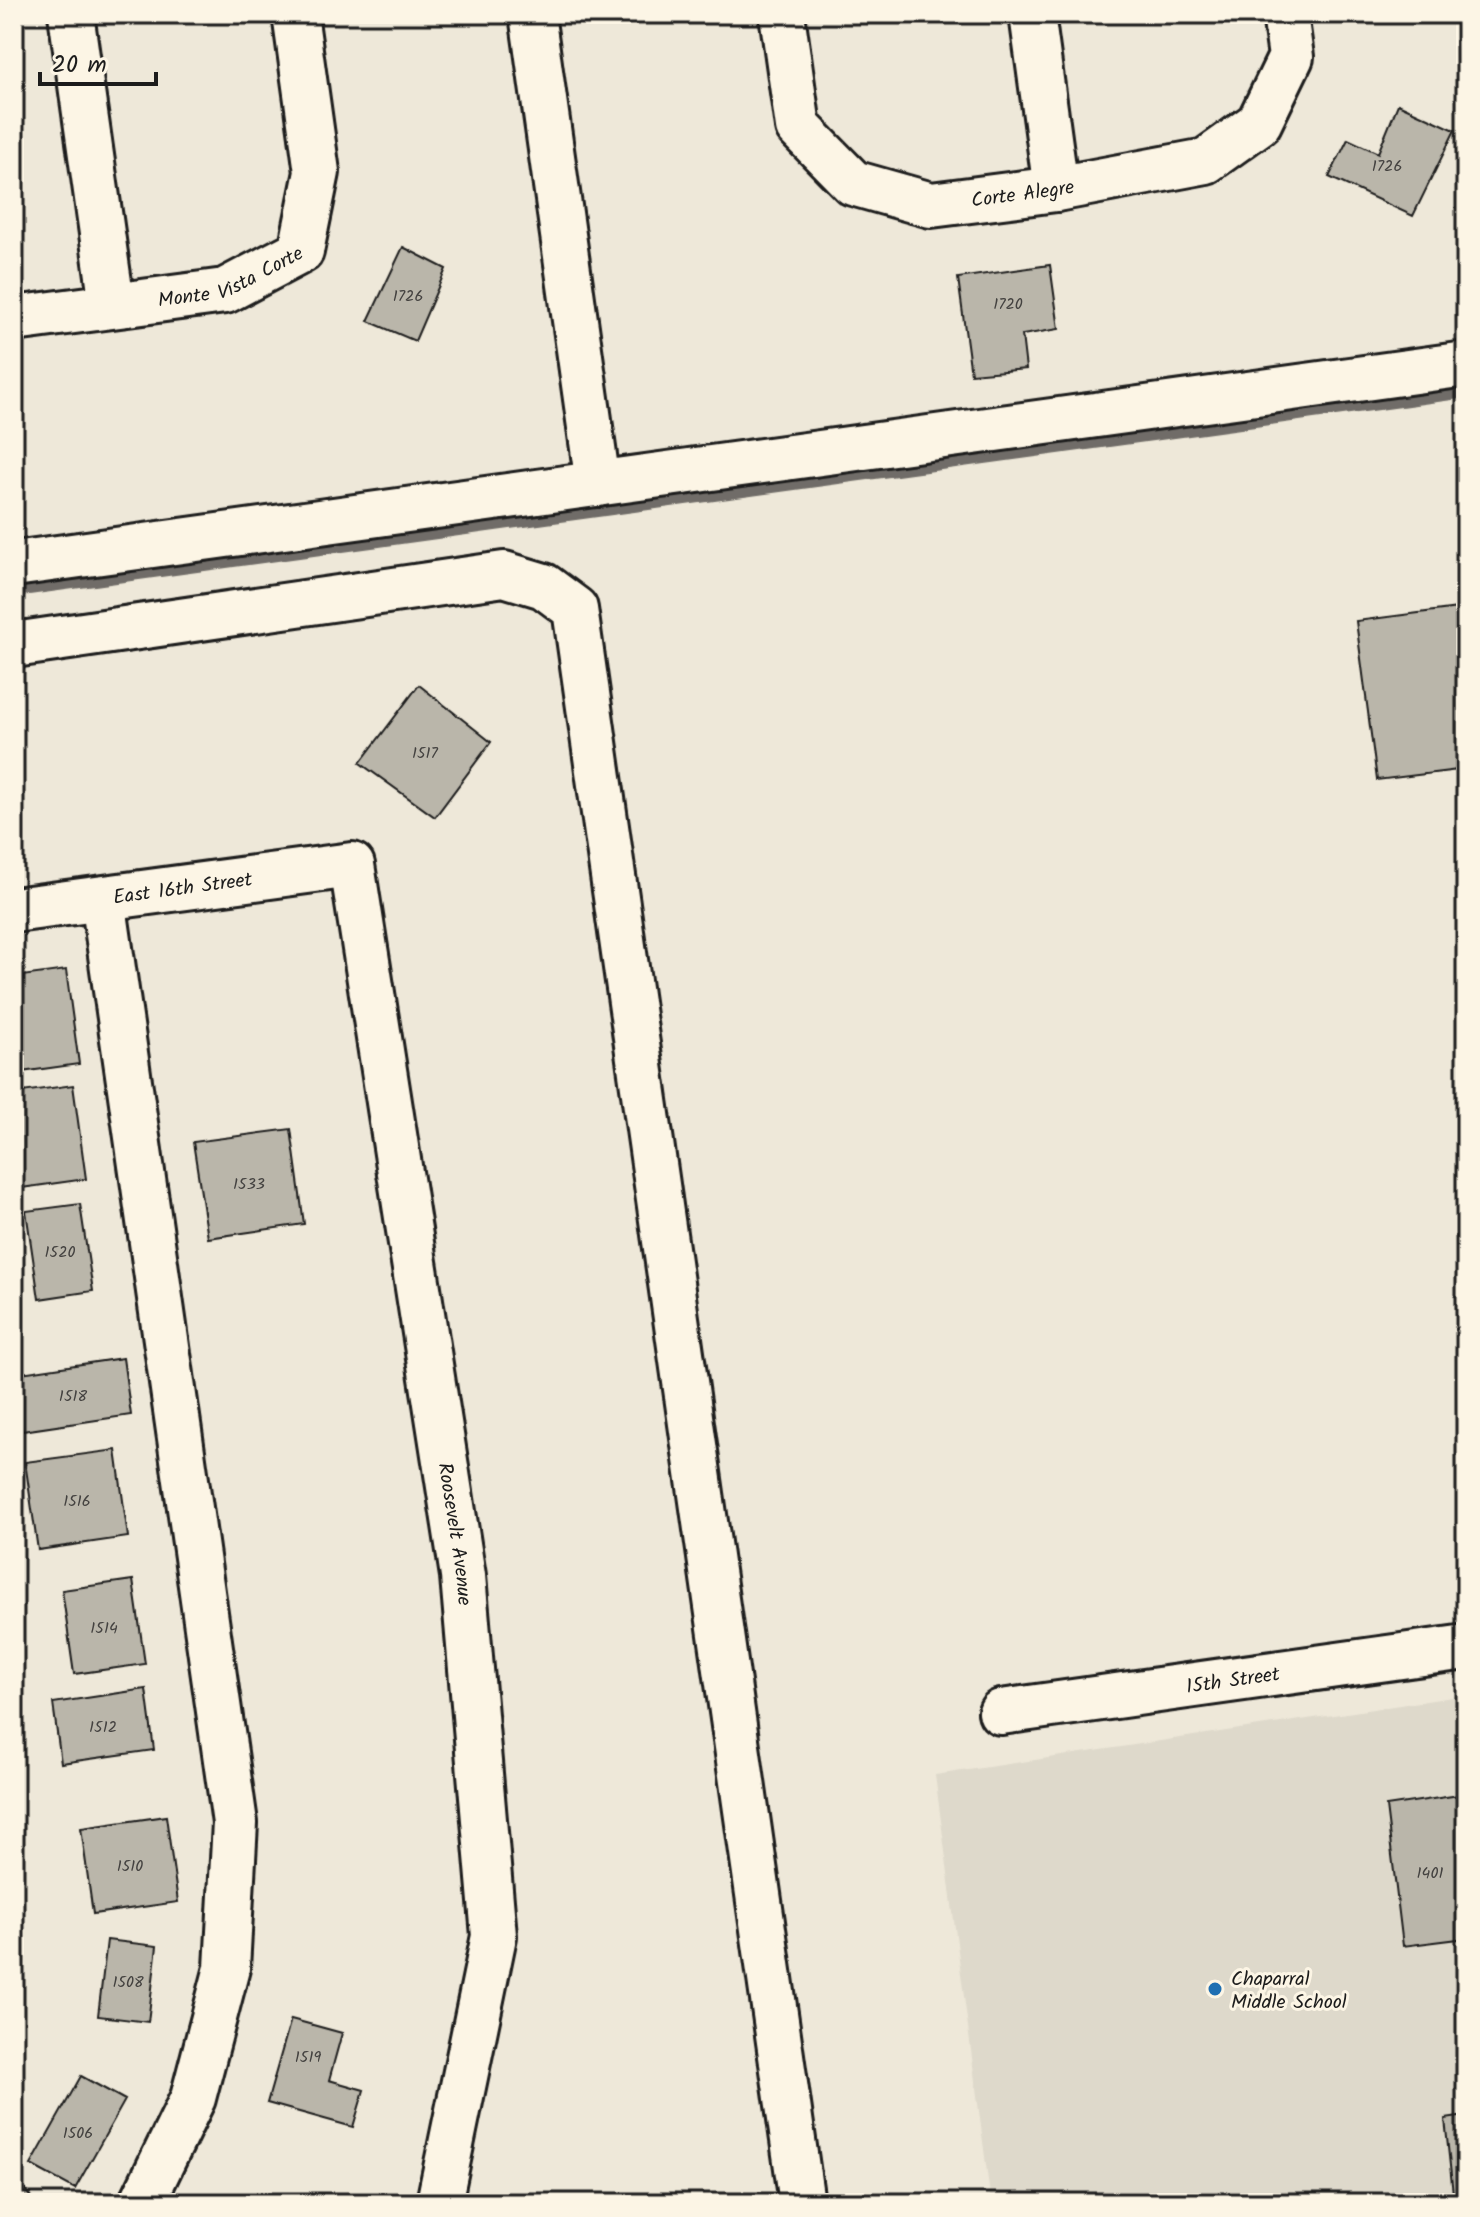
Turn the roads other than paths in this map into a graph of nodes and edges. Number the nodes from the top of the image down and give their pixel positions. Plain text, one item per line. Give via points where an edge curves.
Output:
1 (71, 14) edge
2 (295, 14) edge
3 (532, 14) edge
4 (782, 14) edge
5 (1032, 14) edge
6 (1285, 14) edge
7 (1056, 189) junction
8 (112, 304) junction
9 (14, 319) edge
10 (1466, 364) edge
11 (598, 484) junction
12 (14, 564) edge
13 (14, 645) edge
14 (352, 865) joint
15 (103, 899) junction
16 (14, 910) edge
17 (1466, 1647) edge
18 (1001, 1712) dead end
19 (142, 2203) edge
20 (439, 2203) edge
21 (802, 2203) edge

1 - 8 street
2 - 8 street, Monte Vista Corte via 317,172 301,251 225,291
3 - 11 street
4 - 7 street, Corte Alegre via 798,127 853,183 931,205
5 - 7 street
6 - 7 street, Corte Alegre via 1291,57 1259,123 1206,161
8 - 9 street, Monte Vista Corte
10 - 11 street
11 - 12 street
13 - 21 street via 504,574 544,586 575,609
14 - 15 street, East 16th Street
14 - 20 street, Roosevelt Avenue via 463,1576 494,1936
15 - 16 street, East 16th Street
15 - 19 street via 235,1823 227,1968 193,2098
17 - 18 street, 15th Street

